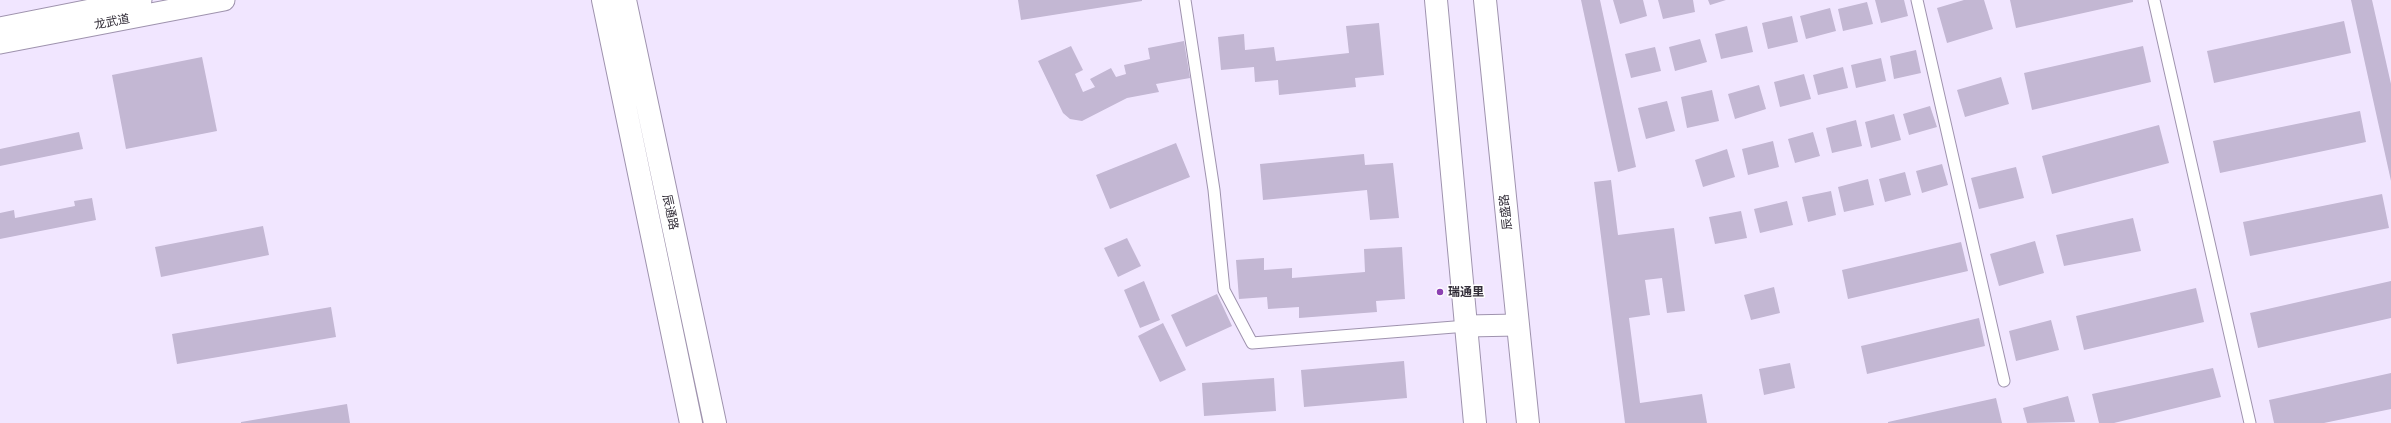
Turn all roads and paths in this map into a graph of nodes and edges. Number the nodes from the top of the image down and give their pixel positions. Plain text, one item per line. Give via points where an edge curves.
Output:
1 (141, 0) edge
2 (224, 0) edge
3 (603, 0) edge
4 (625, 0) edge
5 (1185, 0) edge
6 (1436, 0) edge
7 (1485, 0) edge
8 (1917, 0) edge
9 (2154, 0) edge
10 (0, 28) edge
11 (0, 44) edge
12 (1517, 325) junction
13 (1467, 326) junction
14 (2004, 381) dead end
15 (691, 423) edge
16 (716, 423) edge
17 (1475, 423) edge
18 (1528, 423) edge
19 (2250, 423) edge

1 - 10 street
2 - 11 street, 龙武道
3 - 15 street, 辰通路
4 - 16 street, 辰通路
5 - 13 lane via 1214,190 1224,290 1252,343
6 - 13 street
7 - 12 street, 辰盛路
8 - 14 lane
9 - 19 lane
12 - 13 street
12 - 18 street, 辰盛路
13 - 17 street

